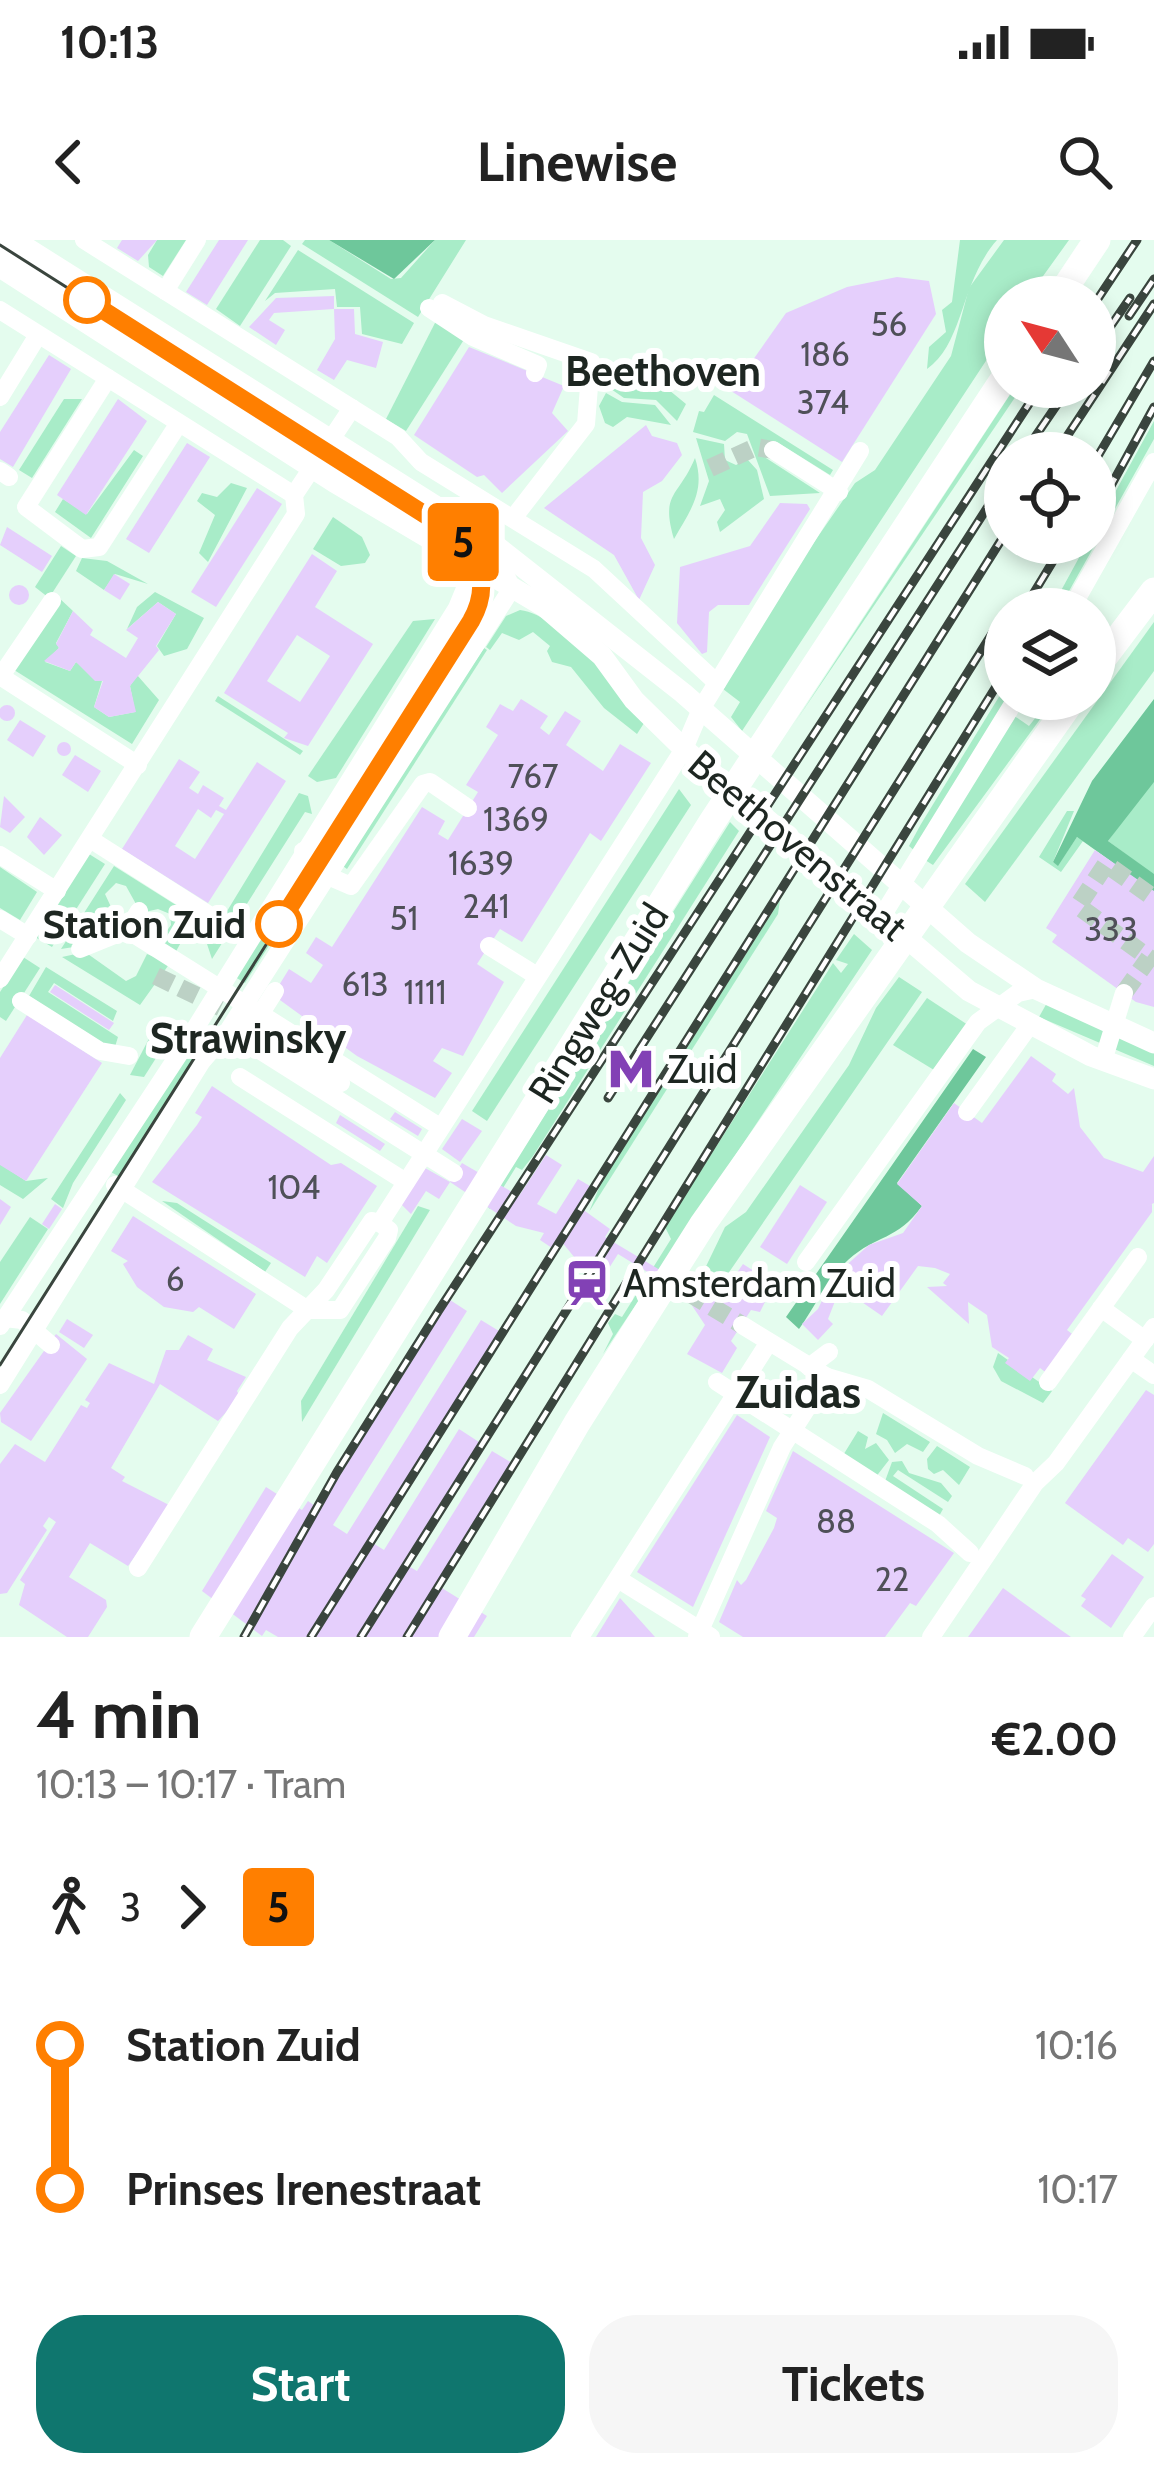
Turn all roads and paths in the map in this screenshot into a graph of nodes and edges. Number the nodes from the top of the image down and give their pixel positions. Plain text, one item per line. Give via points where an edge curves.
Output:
1 (14, 240) edge
2 (197, 240) edge
3 (1097, 240) edge
4 (92, 242) edge
5 (0, 248) edge
6 (0, 267) edge
7 (1073, 276) edge
8 (165, 291) junction
9 (0, 310) edge
10 (38, 335) junction
11 (535, 373) dead end
12 (108, 378) junction
13 (0, 397) edge
14 (352, 408) junction
15 (985, 408) edge
16 (179, 423) junction
17 (773, 450) dead end
18 (860, 451) dead end
19 (322, 453) junction
20 (1154, 462) edge
21 (839, 492) junction
22 (294, 495) junction
23 (514, 517) junction
24 (486, 538) junction
25 (457, 541) junction
26 (474, 567) junction
27 (532, 573) junction
28 (508, 579) junction
29 (1083, 588) edge
30 (1154, 591) edge
31 (52, 601) dead end
32 (1116, 641) edge
33 (0, 676) edge
34 (717, 683) junction
35 (701, 709) junction
36 (1003, 720) edge
37 (1058, 720) edge
38 (684, 749) junction
39 (138, 765) junction
40 (339, 796) junction
41 (468, 808) dead end
42 (366, 814) junction
43 (90, 839) junction
44 (303, 851) junction
45 (0, 855) edge
46 (325, 876) junction
47 (902, 883) junction
48 (57, 891) junction
49 (140, 911) dead end
50 (214, 917) dead end
51 (881, 918) junction
52 (0, 919) edge
53 (127, 930) junction
54 (28, 936) junction
55 (488, 946) dead end
56 (80, 949) dead end
57 (537, 976) junction
58 (0, 979) edge
59 (1036, 989) junction
60 (275, 991) dead end
61 (1124, 993) tunnel mouth
62 (21, 1001) dead end
63 (995, 1008) junction
64 (255, 1021) junction
65 (1028, 1026) junction
66 (1112, 1027) junction
67 (1154, 1042) edge
68 (129, 1056) dead end
69 (284, 1057) junction
70 (1103, 1061) junction
71 (240, 1077) dead end
72 (1154, 1079) edge
73 (341, 1084) junction
74 (262, 1091) junction
75 (967, 1112) dead end
76 (315, 1124) junction
77 (432, 1135) junction
78 (454, 1173) dead end
79 (100, 1175) junction
80 (406, 1182) junction
81 (122, 1189) junction
82 (1138, 1257) dead end
83 (806, 1262) dead end
84 (1101, 1308) junction
85 (308, 1310) junction
86 (3, 1322) edge
87 (742, 1325) tunnel mouth
88 (32, 1333) junction
89 (1149, 1333) edge
90 (769, 1342) junction
91 (51, 1345) dead end
92 (830, 1352) dead end
93 (1131, 1359) junction
94 (6, 1366) edge
95 (818, 1372) junction
96 (1154, 1375) edge
97 (717, 1382) dead end
98 (1048, 1382) dead end
99 (0, 1385) edge
100 (737, 1394) junction
101 (787, 1438) junction
102 (1025, 1476) dead end
103 (970, 1552) dead end
104 (138, 1568) dead end
105 (617, 1579) junction
106 (1154, 1606) edge
107 (703, 1635) edge
108 (203, 1637) edge
109 (452, 1637) edge
110 (580, 1637) edge
111 (931, 1637) edge
112 (1132, 1637) edge

1 - 19 main road, Beethovenstraat
2 - 8 street
3 - 7 highway
4 - 8 street
5 - 19 street, Beethovenstraat
6 - 19 main road, Beethovenstraat
8 - 14 street
9 - 10 street
10 - 12 street
10 - 13 street
11 - 23 street via 538,365 473,337 435,305 591,362 586,424
12 - 16 street
12 - 16 street via 26,507 82,549 99,547
14 - 19 street
14 - 23 street via 421,462
15 - 108 highway, Ringweg-Zuid via 712,822
16 - 22 street
17 - 21 street
18 - 21 street
19 - 22 street
19 - 24 main road, Beethovenstraat
19 - 25 street, Beethovenstraat
19 - 26 main road, Beethovenstraat
20 - 29 street
21 - 34 street
22 - 39 street via 296,514
23 - 34 street via 594,568
24 - 27 main road, Beethovenstraat
24 - 28 street, Beethovenstraat
25 - 26 street, Beethovenstraat
25 - 28 street, Beethovenstraat
26 - 28 main road, Beethovenstraat
26 - 40 street via 457,608
27 - 28 street
27 - 35 main road, Beethovenstraat
28 - 38 main road, Beethovenstraat via 581,636
28 - 42 street
30 - 32 highway
31 - 33 street
33 - 39 street
34 - 35 street
35 - 38 street
35 - 47 main road, Beethovenstraat
36 - 47 street
37 - 109 highway via 881,965 616,1360
38 - 51 main road, Beethovenstraat
38 - 57 street
39 - 43 street
40 - 42 street via 356,793
40 - 44 street
41 - 46 street via 423,784 360,879 346,886
42 - 46 street
43 - 48 street
43 - 50 street
44 - 46 street
44 - 79 street
45 - 48 street
46 - 64 street via 275,955
47 - 51 street
47 - 59 main road, Beethovenstraat via 941,922
48 - 54 street
49 - 53 street
51 - 63 main road, Beethovenstraat
52 - 54 street
53 - 56 street
53 - 64 street
54 - 58 street
55 - 57 street
57 - 77 street
59 - 63 street
59 - 66 main road, Beethovenstraat
60 - 64 street
61 - 66 street
62 - 68 street via 100,1052
63 - 65 main road, Beethovenstraat
63 - 83 street
64 - 69 street
64 - 73 street
64 - 81 street via 212,1051
65 - 70 main road, Beethovenstraat
65 - 75 street
66 - 67 main road, Beethovenstraat
66 - 70 street
69 - 73 street
69 - 74 street
70 - 72 main road, Beethovenstraat
71 - 74 street
73 - 76 street
73 - 77 street
73 - 77 street
74 - 76 street
76 - 80 street
77 - 78 street
77 - 80 street
79 - 81 street
79 - 86 street
80 - 85 street via 380,1223 387,1238 340,1310
81 - 85 street via 233,1271
81 - 88 street
82 - 84 street
84 - 89 street
84 - 98 street
85 - 104 street
86 - 88 street via 22,1320
87 - 90 street
88 - 91 street
88 - 94 street
89 - 93 street
90 - 95 street
90 - 100 street
92 - 95 street
93 - 96 street
93 - 111 street via 1055,1463 1052,1481
94 - 99 street
95 - 101 street
95 - 102 street via 868,1389
97 - 100 street
100 - 101 street
100 - 105 street
101 - 103 street
101 - 107 street
105 - 107 street
105 - 110 street
106 - 112 street

